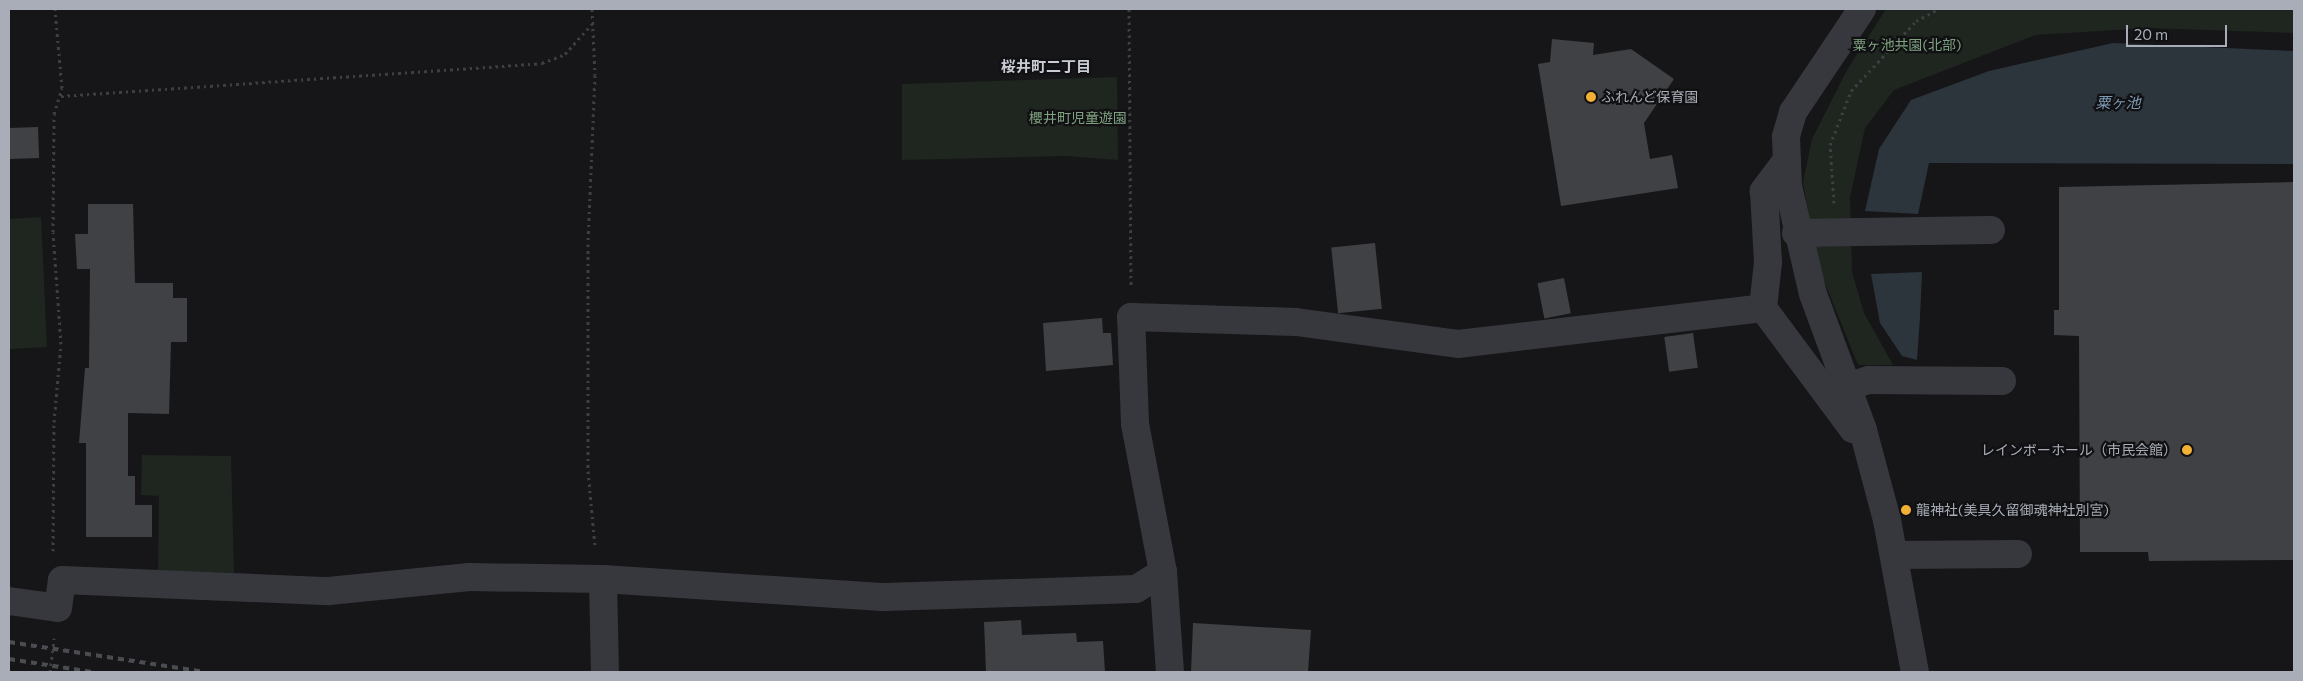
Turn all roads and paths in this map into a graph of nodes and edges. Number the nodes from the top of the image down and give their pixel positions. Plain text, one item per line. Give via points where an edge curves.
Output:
1 (55, 9) edge
2 (592, 9) edge
3 (1129, 9) edge
4 (1862, 9) edge
5 (1939, 9) edge
6 (593, 24) junction
7 (61, 96) junction
8 (1787, 160) junction
9 (1991, 230) dead end
10 (1836, 231) junction
11 (1796, 233) junction
12 (1763, 308) junction
13 (1132, 317) junction
14 (2002, 381) dead end
15 (1858, 383) junction
16 (1869, 451) junction
17 (1904, 554) junction
18 (2018, 554) dead end
19 (1163, 572) junction
20 (603, 579) junction
21 (62, 580) junction
22 (9, 601) edge
23 (605, 672) edge
24 (1170, 672) edge
25 (1915, 672) edge

1 - 7 path
2 - 6 path
3 - 13 path
4 - 8 street via 1793,112 1786,137
5 - 10 path via 1916,21 1851,91 1830,145
6 - 7 path via 565,54 542,63
6 - 20 path via 588,470 594,544
7 - 21 path via 54,114 53,232 61,344 54,422 52,551
8 - 11 street
8 - 12 street via 1764,191 1768,262
9 - 10 street
10 - 11 street
11 - 15 street via 1813,294
12 - 13 street via 1458,344 1296,322
12 - 16 street
13 - 19 street via 1135,424
14 - 15 street
15 - 16 street
16 - 17 street
17 - 18 street
17 - 25 street
19 - 20 street via 1136,589 885,597
19 - 24 street
20 - 21 street via 469,577 329,591
20 - 23 street
21 - 22 street via 58,608

